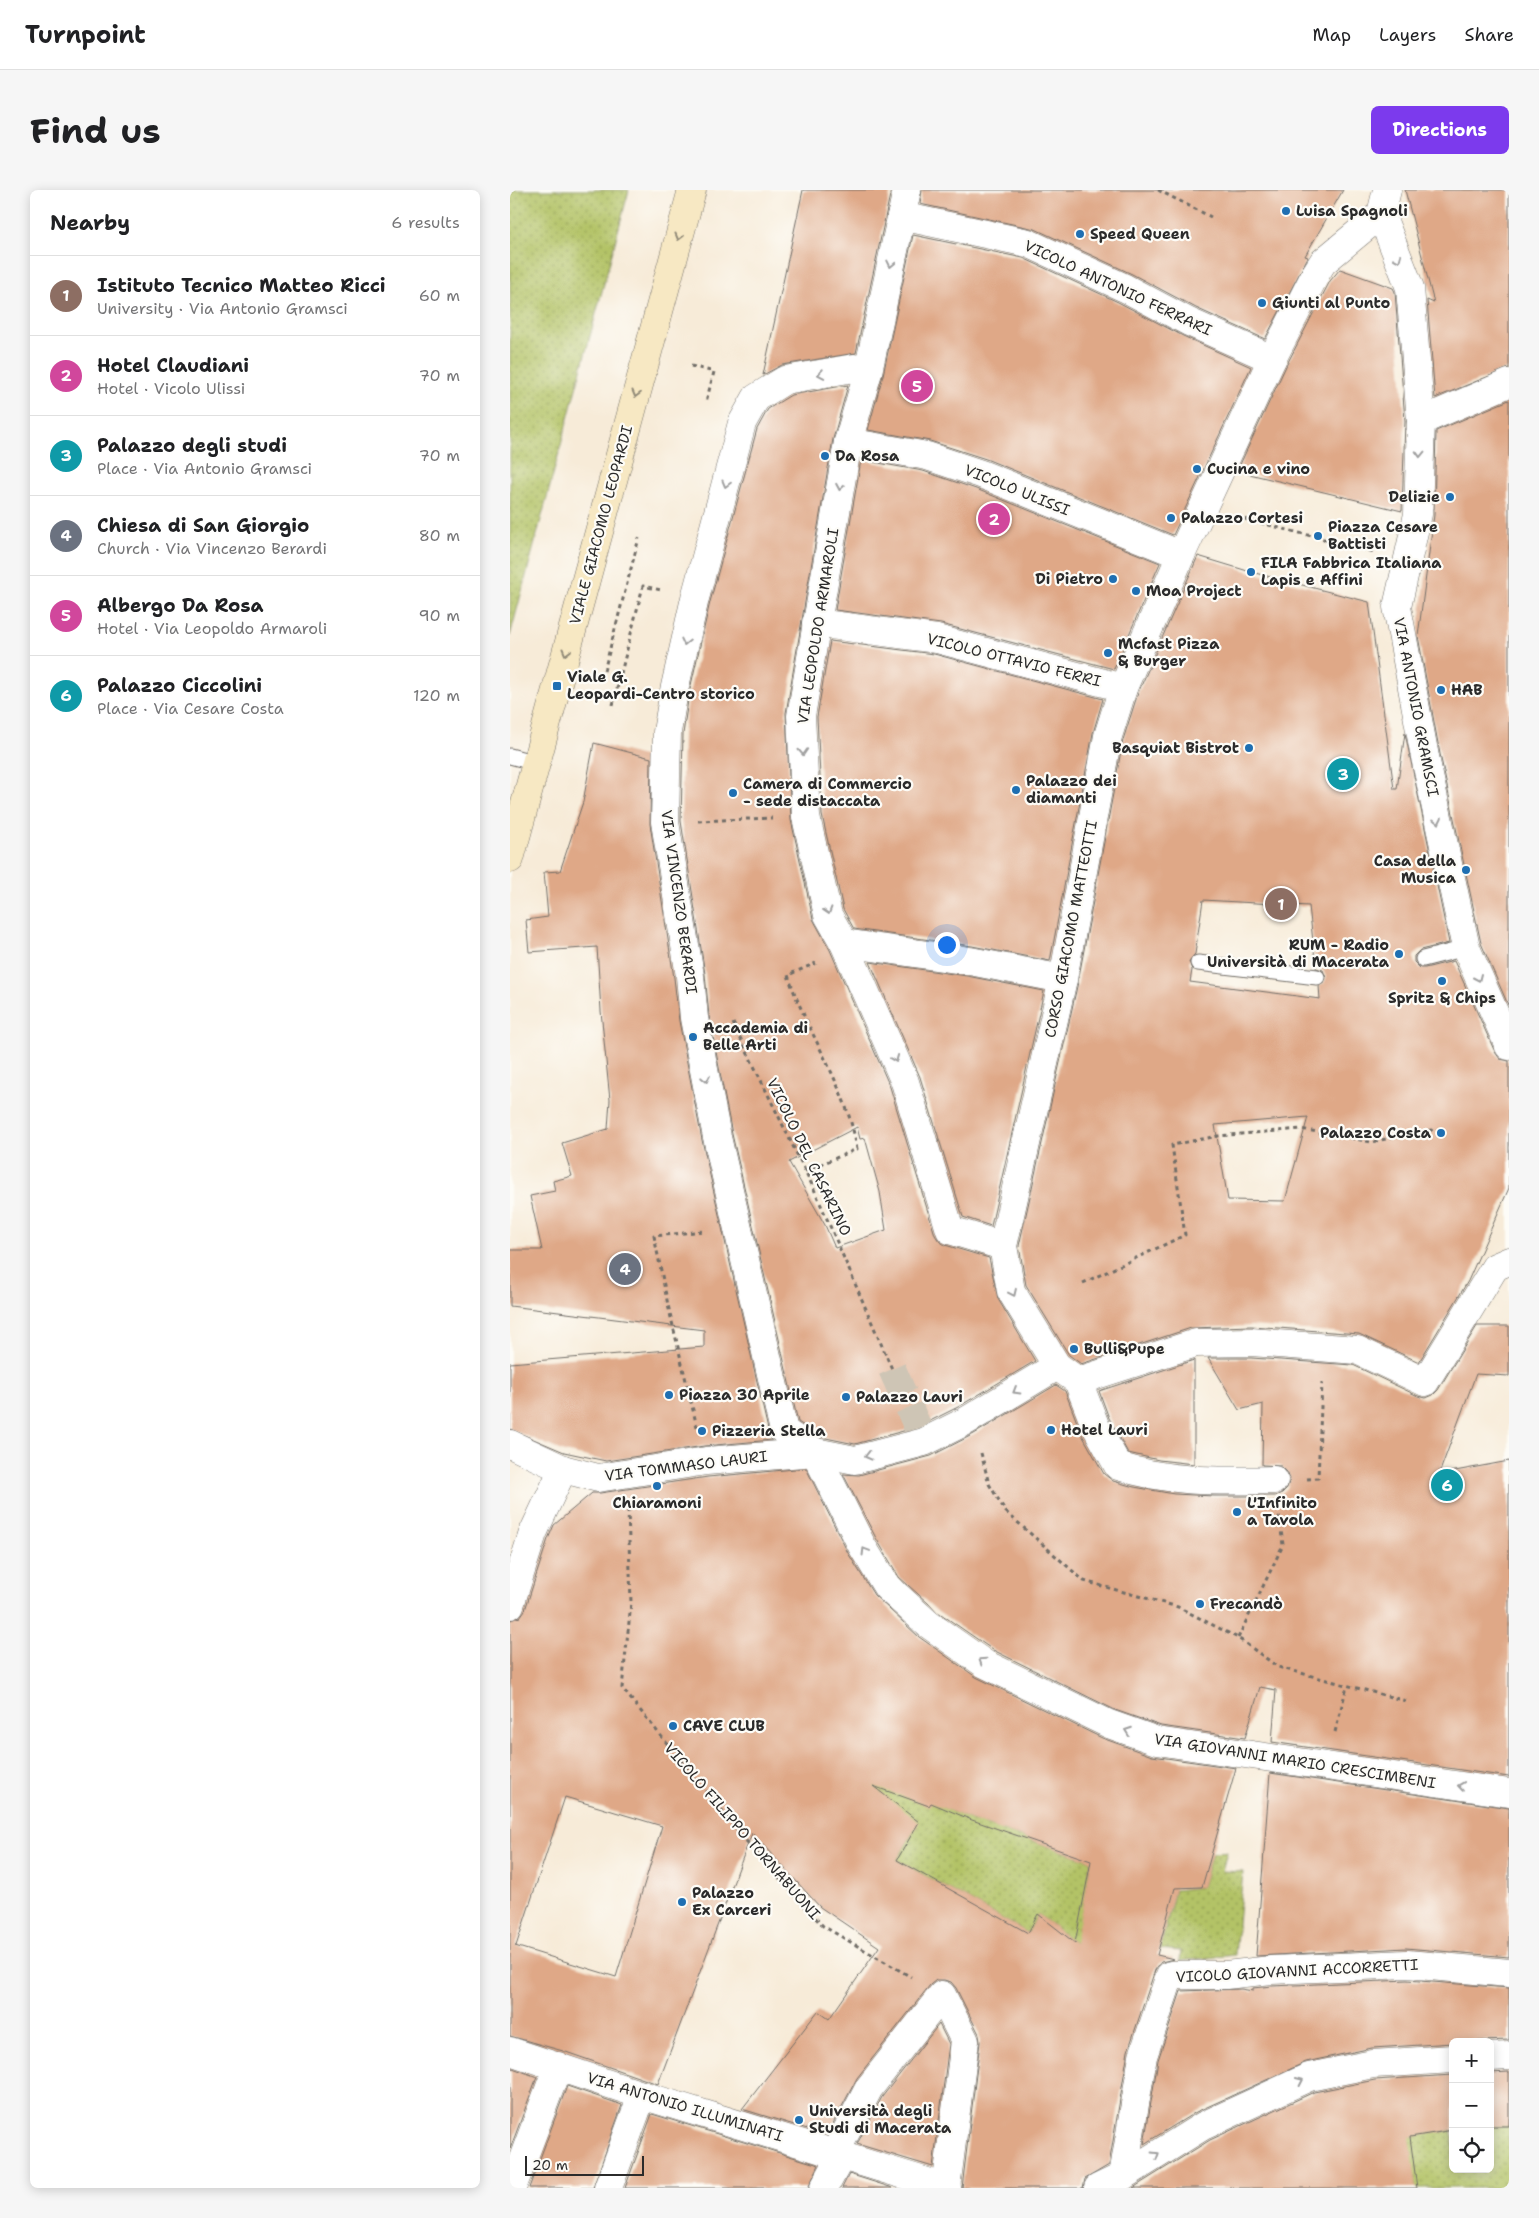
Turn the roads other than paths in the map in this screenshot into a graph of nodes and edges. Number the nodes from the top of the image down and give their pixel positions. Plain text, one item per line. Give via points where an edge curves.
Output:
1 (692, 190) edge
2 (907, 190) edge
3 (1384, 202) edge
4 (901, 216) junction
5 (1272, 359) junction
6 (868, 372) junction
7 (1509, 383) edge
8 (1421, 421) junction
9 (848, 442) junction
10 (1181, 555) junction
11 (816, 623) junction
12 (1124, 688) junction
13 (510, 756) edge
14 (536, 763) junction
15 (510, 859) edge
16 (845, 947) junction
17 (1466, 948) junction
18 (1423, 958) dead end
19 (1198, 963) dead end
20 (1318, 977) dead end
21 (1063, 979) junction
22 (1509, 1046) edge
23 (1002, 1246) junction
24 (1509, 1261) edge
25 (1068, 1373) junction
26 (510, 1444) edge
27 (815, 1452) junction
28 (563, 1469) junction
29 (1274, 1480) road end
30 (510, 1605) edge
31 (1509, 1793) edge
32 (1509, 1973) edge
33 (510, 2051) edge
34 (1509, 2056) edge
35 (1494, 2057) edge
36 (1449, 2060) edge
37 (558, 2066) junction
38 (642, 2095) junction
39 (838, 2154) junction
40 (1123, 2176) junction
41 (512, 2188) edge
42 (608, 2188) edge
43 (824, 2188) edge
44 (947, 2188) edge
45 (1098, 2188) edge

1 -> 14 main road, VIALE GIACOMO LEOPARDI
2 - 4 street, VIA LEOPOLDO ARMAROLI
3 - 5 street, CORSO GIACOMO MATTEOTTI via 1322,262
3 -> 8 street, VIA ANTONIO GRAMSCI via 1410,288
4 - 5 street, VICOLO ANTONIO FERRARI via 1028,243
4 -> 6 street, VIA LEOPOLDO ARMAROLI
5 - 10 street, CORSO GIACOMO MATTEOTTI
6 - 9 street, VIA LEOPOLDO ARMAROLI
6 -> 27 street, VIA VINCENZO BERARDI via 854,368 785,380 756,398 742,423 695,598 667,732 665,822 694,1018 737,1228 784,1431
7 - 8 street
8 -> 17 street, VIA ANTONIO GRAMSCI via 1418,514 1397,607
9 - 10 street, VICOLO ULISSI via 926,456 981,474
9 -> 11 street, VIA LEOPOLDO ARMAROLI
10 - 12 street, CORSO GIACOMO MATTEOTTI
11 - 12 street, VICOLO OTTAVIO FERRI via 937,639
11 -> 16 street, VIA LEOPOLDO ARMAROLI via 801,716 806,817 828,915
12 - 21 street, CORSO GIACOMO MATTEOTTI via 1108,736
13 - 14 lane
14 - 15 main road, VIALE GIACOMO LEOPARDI
16 - 21 street via 970,961
16 -> 23 street, VIA LEOPOLDO ARMAROLI via 904,1082 950,1230
17 - 18 lane
17 -> 22 street, VIA ANTONIO GRAMSCI
19 - 20 lane
21 - 23 street, CORSO GIACOMO MATTEOTTI
23 -> 25 street, CORSO GIACOMO MATTEOTTI via 1011,1291
24 - 25 street, VIA TOMMASO LAURI via 1495,1267 1426,1382 1357,1350 1251,1342 1196,1343
25 -> 27 street, VIA TOMMASO LAURI via 966,1421 855,1460
25 - 29 street, CORSO GIACOMO MATTEOTTI via 1118,1466 1142,1474 1202,1482
26 - 28 street, VIA TOMMASO LAURI via 535,1451
27 - 28 street, VIA TOMMASO LAURI via 706,1461 598,1478
31 -> 27 street, VIA GIOVANNI MARIO CRESCIMBENI via 1157,1741 1101,1720 985,1664 928,1624 887,1587 862,1546
28 - 30 street via 533,1533
32 - 40 street, VICOLO GIOVANNI ACCORRETTI via 1407,1964 1226,1975 1170,1975 1143,2056
33 - 37 street, VIA ANTONIO ILLUMINATI
34 - 35 street
40 -> 36 street via 1203,2126 1309,2077 1373,2064
37 - 38 street, VIA ANTONIO ILLUMINATI
37 - 41 street
38 - 39 street, VIA ANTONIO ILLUMINATI
38 - 42 street
39 - 43 street
39 - 44 street, VIA ANTONIO ILLUMINATI
39 - 44 street via 869,2088 942,1995 965,2041
40 - 45 street

